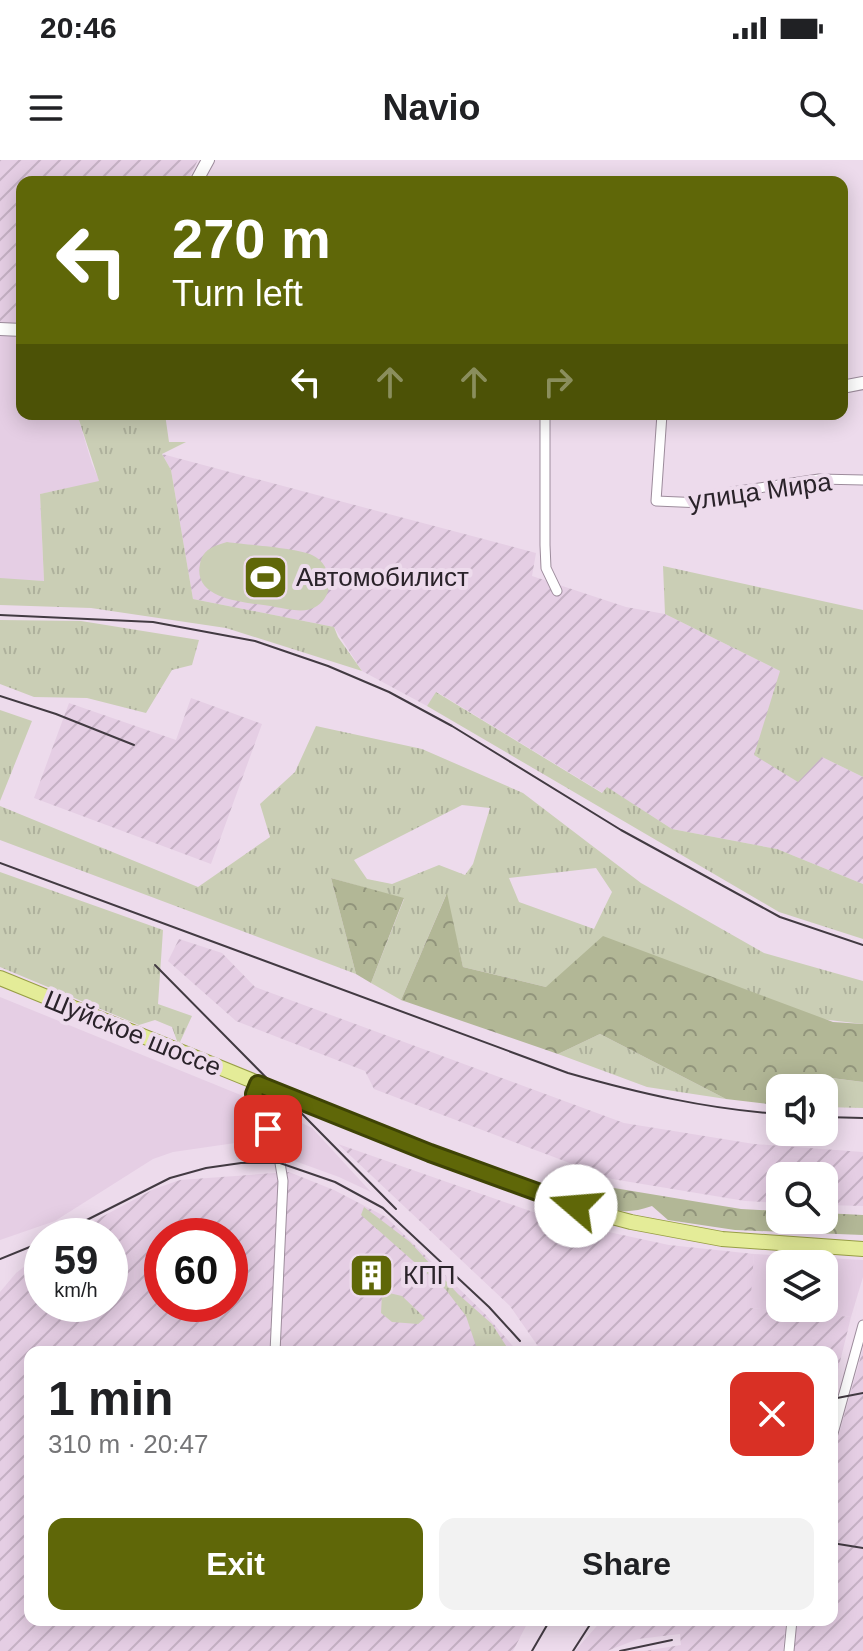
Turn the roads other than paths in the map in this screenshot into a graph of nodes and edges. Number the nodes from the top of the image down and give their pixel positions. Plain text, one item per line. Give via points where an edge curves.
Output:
1 (545, 420) edge
2 (662, 420) edge
3 (863, 480) edge
4 (557, 591) dead end
5 (0, 978) edge
6 (258, 1084) junction
7 (863, 1249) edge
8 (863, 1325) edge
9 (275, 1346) edge
10 (838, 1415) edge
11 (791, 1626) edge
12 (789, 1651) edge

1 - 4 street via 545,556
2 - 3 street, улица Мира via 656,501 703,503 732,492 819,479
5 - 6 main road, Шуйское шоссе
6 - 7 main road, Шуйское шоссе via 527,1190 610,1216 722,1239
6 - 9 street via 254,1094 283,1181
8 - 10 street
11 - 12 street

